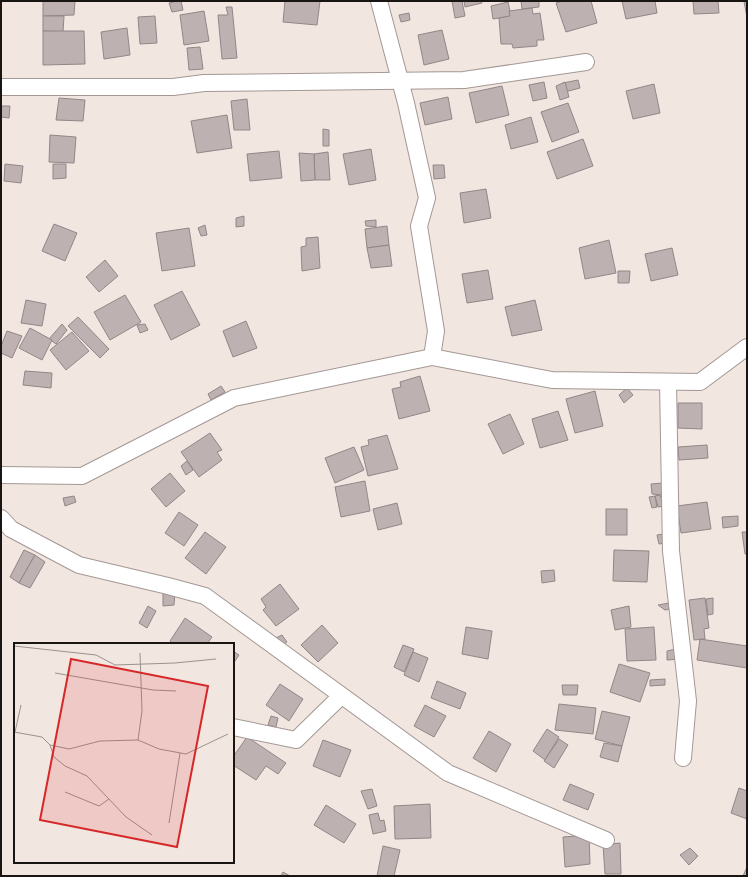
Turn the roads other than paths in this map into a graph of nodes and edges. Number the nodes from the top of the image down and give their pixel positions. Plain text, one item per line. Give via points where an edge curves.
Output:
1 (380, 1) edge
2 (586, 62) dead end
3 (400, 80) junction
4 (1, 87) edge
5 (747, 347) edge
6 (432, 357) junction
7 (668, 382) junction
8 (1, 475) edge
9 (1, 518) edge
10 (341, 696) junction
11 (234, 727) edge
12 (683, 758) dead end
13 (606, 840) dead end

1 - 3 street
2 - 3 street via 464,80
3 - 4 street via 204,83 173,88
3 - 6 street via 427,198 419,226 436,331
5 - 7 street via 700,382
6 - 7 street via 552,380
6 - 8 street via 234,398 82,476
7 - 12 street via 671,551 688,701
9 - 10 street via 11,529 78,565 205,596
10 - 11 street via 296,740
10 - 13 street via 448,773

